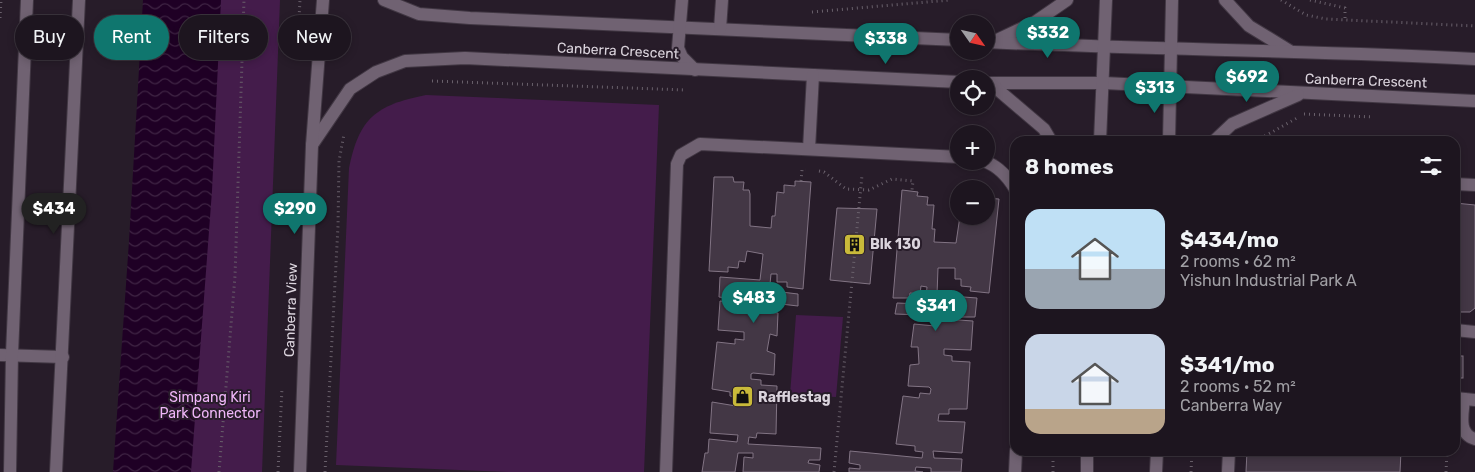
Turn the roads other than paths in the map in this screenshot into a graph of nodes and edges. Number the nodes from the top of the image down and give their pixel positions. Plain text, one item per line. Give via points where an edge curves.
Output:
1 (27, 0) edge
2 (79, 0) edge
3 (323, 0) edge
4 (384, 0) edge
5 (682, 0) edge
6 (722, 0) edge
7 (1066, 0) edge
8 (1106, 0) edge
9 (1172, 0) edge
10 (1225, 0) edge
11 (680, 28) junction
12 (720, 29) junction
13 (950, 40) edge
14 (995, 40) edge
15 (995, 42) edge
16 (1104, 47) junction
17 (1170, 50) junction
18 (1290, 51) junction
19 (1475, 59) edge
20 (695, 70) junction
21 (813, 75) junction
22 (950, 82) edge
23 (995, 83) edge
24 (1104, 83) junction
25 (1169, 87) junction
26 (995, 89) edge
27 (1300, 94) junction
28 (1475, 101) edge
29 (1048, 136) edge
30 (1100, 136) edge
31 (1169, 136) edge
32 (1219, 136) edge
33 (312, 144) junction
34 (809, 149) junction
35 (950, 157) edge
36 (995, 167) edge
37 (1010, 181) edge
38 (1460, 184) edge
39 (1475, 185) edge
40 (1460, 330) edge
41 (1475, 332) edge
42 (6, 354) edge
43 (63, 357) junction
44 (1465, 399) edge
45 (1475, 438) edge
46 (1016, 456) edge
47 (1087, 456) edge
48 (1157, 456) edge
49 (1229, 456) edge
50 (10, 472) edge
51 (56, 472) edge
52 (300, 472) edge
53 (666, 472) edge
54 (1015, 472) edge
55 (1087, 472) edge
56 (1156, 472) edge
57 (1228, 472) edge

1 - 42 street
2 - 43 street
3 - 33 street, Canberra View
4 - 11 street, Canberra Crescent via 419,14
5 - 11 street
6 - 12 street
7 - 14 street via 1036,22
8 - 16 street
9 - 17 street
10 - 18 street via 1249,26
11 - 12 street, Canberra Crescent
11 - 20 street via 678,48
12 - 13 street, Canberra Crescent
15 - 16 street, Canberra Crescent
16 - 17 street, Canberra Crescent
16 - 24 street
17 - 18 street, Canberra Crescent
17 - 25 street
18 - 19 street, Canberra Crescent
20 - 21 street, Canberra Crescent
20 - 33 street, Canberra Crescent via 465,58 405,61 376,72 350,89
21 - 22 street, Canberra Crescent
21 - 34 street
23 - 24 street, Canberra Crescent
24 - 25 street, Canberra Crescent
24 - 30 street
25 - 27 street, Canberra Crescent
25 - 31 street
26 - 29 street via 1044,129
27 - 28 street, Canberra Crescent
27 - 32 street via 1232,124
33 - 52 street, Canberra View
34 - 35 street
34 - 53 street via 700,144 681,155 677,164
36 - 37 street
38 - 39 street
40 - 41 street
42 - 43 street
42 - 50 street
43 - 51 street
44 - 45 street via 1464,431 1467,436
46 - 54 street
47 - 55 street
48 - 56 street
49 - 57 street

